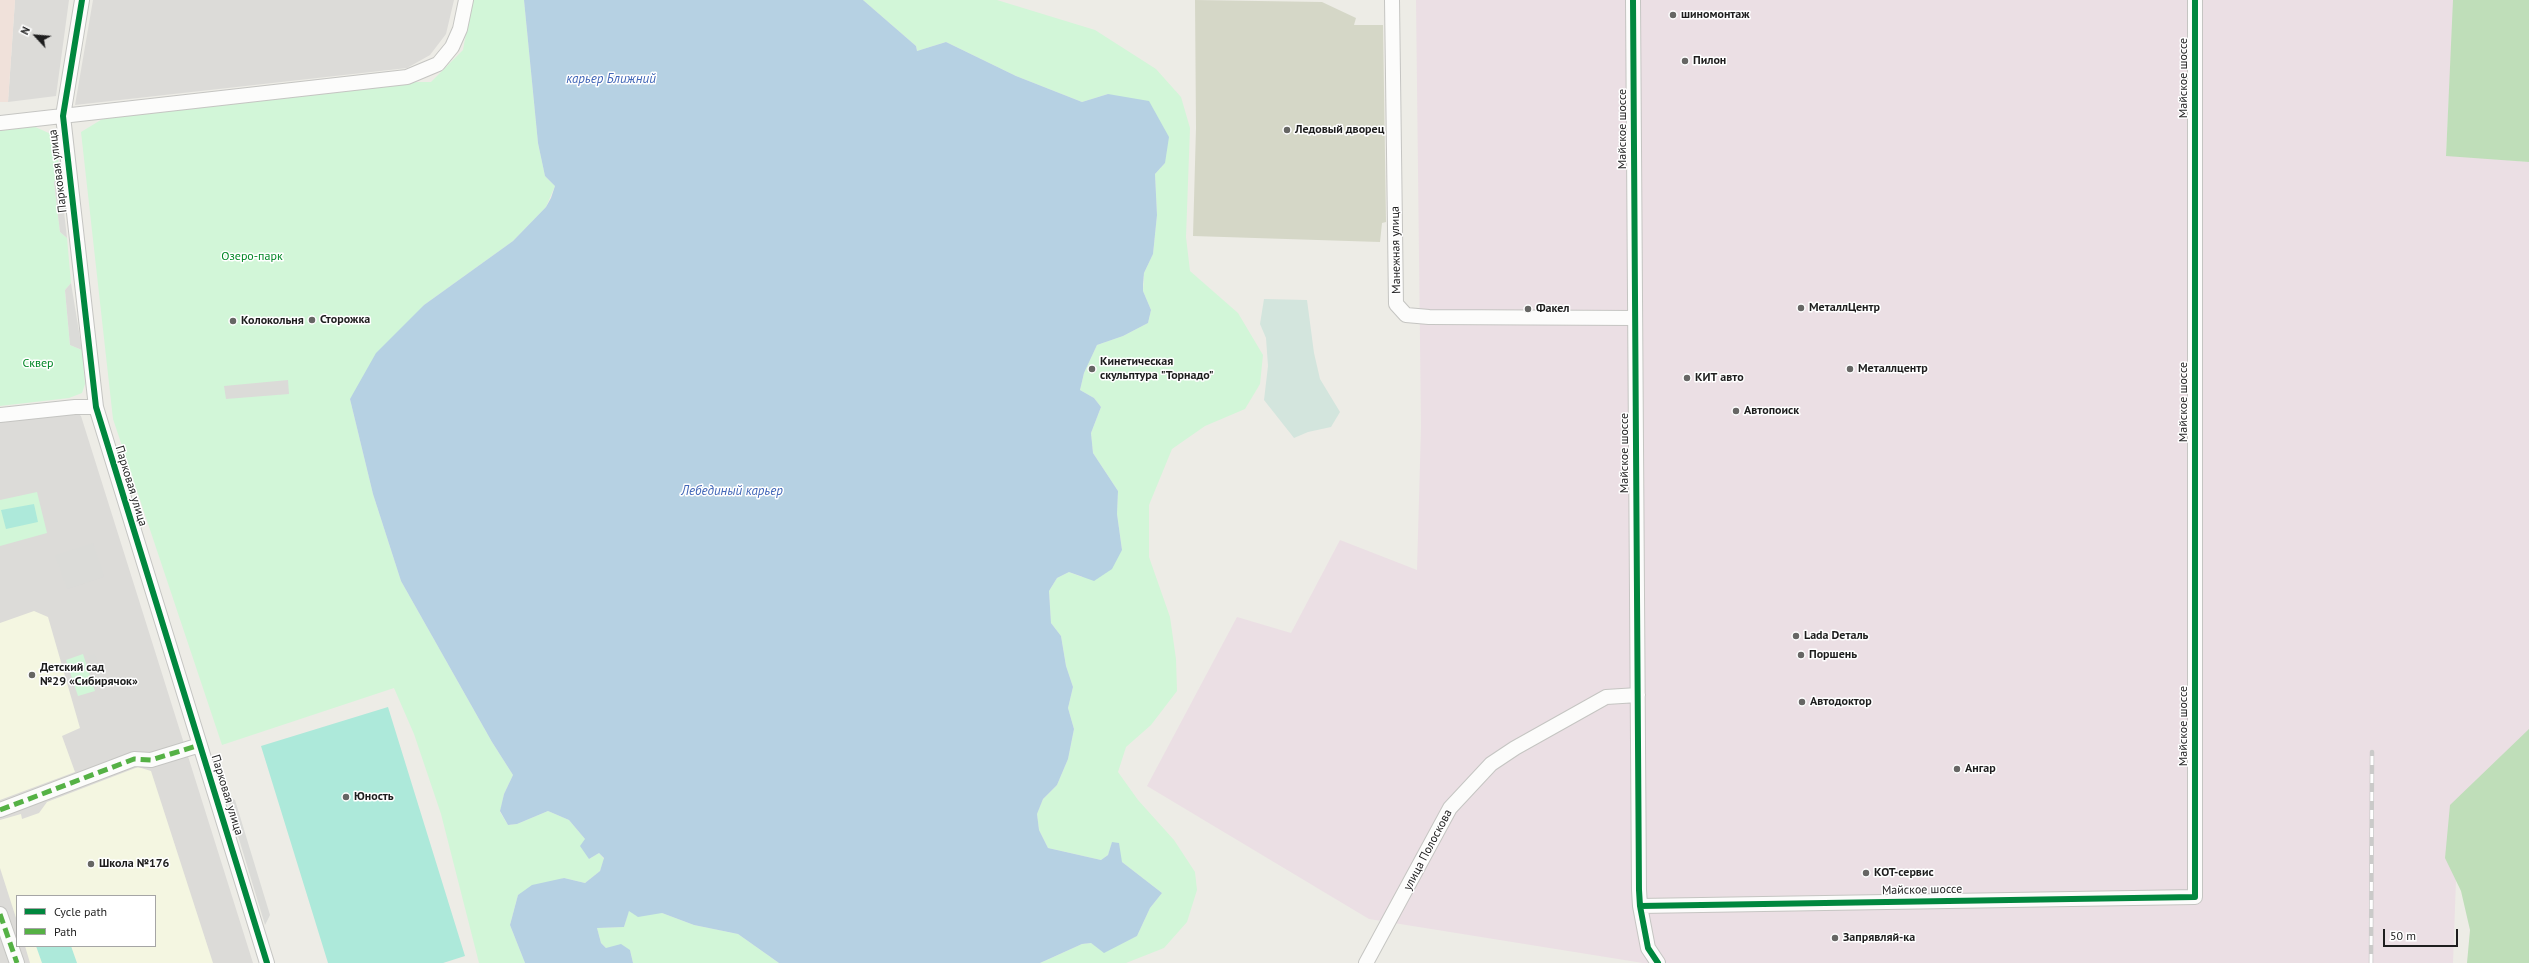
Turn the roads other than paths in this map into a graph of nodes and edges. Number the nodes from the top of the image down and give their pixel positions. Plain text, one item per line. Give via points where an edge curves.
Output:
1 (82, 0) edge
2 (466, 0) edge
3 (1392, 0) edge
4 (1633, 0) edge
5 (2195, 0) edge
6 (63, 116) junction
7 (0, 123) edge
8 (1635, 318) junction
9 (96, 407) junction
10 (0, 415) edge
11 (1638, 696) junction
12 (200, 745) junction
13 (0, 810) edge
14 (1640, 906) junction
15 (0, 914) edge
16 (17, 963) edge
17 (267, 963) edge
18 (1366, 963) edge
19 (1658, 963) edge

1 - 6 street, Парковая улица
2 - 6 street, Парковая улица via 460,30 452,47 438,64 407,77
3 - 8 street, Манежная улица via 1396,304 1406,315 1429,317
4 - 8 street, Майское шоссе
5 - 14 street, Майское шоссе via 2195,897
6 - 7 street, Парковая улица
6 - 9 street, Парковая улица
8 - 11 street, Майское шоссе
9 - 10 street
9 - 12 street, Парковая улица
11 - 14 street, Майское шоссе
11 - 18 street, улица Полоскова via 1606,697 1491,764 1450,808
12 - 13 street via 151,760 134,759
12 - 17 street, Парковая улица
14 - 19 street, Майское шоссе via 1648,948
15 - 16 street

